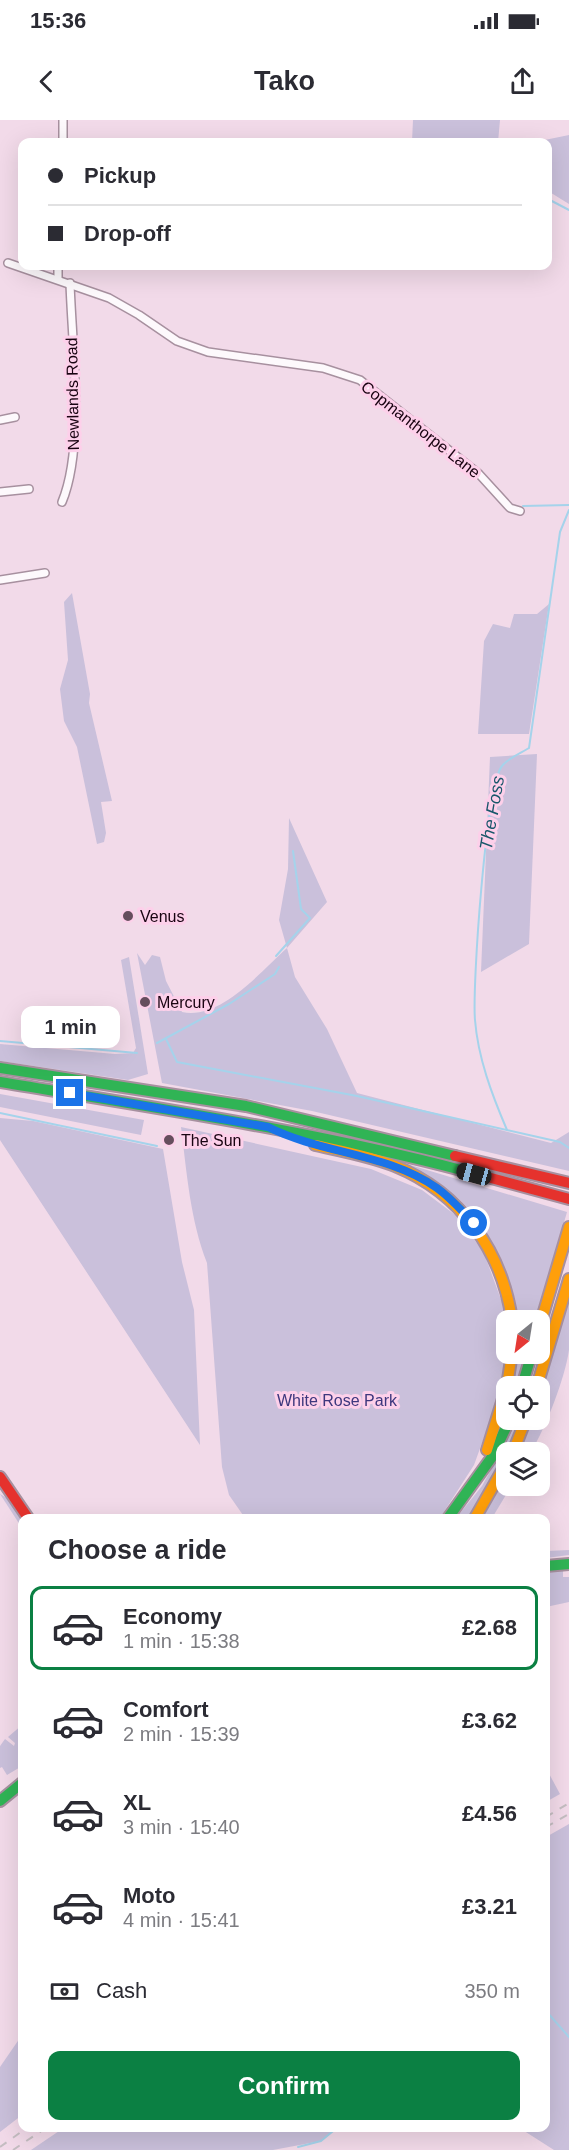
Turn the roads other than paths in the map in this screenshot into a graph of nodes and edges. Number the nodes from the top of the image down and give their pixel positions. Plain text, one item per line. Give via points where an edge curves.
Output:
1 (63, 120) edge
2 (63, 138) edge
3 (8, 263) dead end
4 (18, 266) edge
5 (30, 270) edge
6 (58, 270) edge
7 (58, 279) junction
8 (70, 283) junction
9 (15, 417) dead end
10 (0, 420) edge
11 (29, 489) dead end
12 (0, 492) edge
13 (62, 502) dead end
14 (520, 511) dead end
15 (45, 573) dead end
16 (9, 579) junction
17 (0, 580) edge
18 (11, 588) dead end
19 (0, 1068) edge
20 (0, 1082) edge
21 (268, 1127) junction
22 (569, 1183) edge
23 (569, 1199) edge
24 (569, 1227) edge
25 (569, 1279) edge
26 (510, 1310) edge
27 (544, 1310) edge
28 (540, 1376) edge
29 (496, 1426) edge
30 (505, 1430) edge
31 (0, 1477) edge
32 (496, 1482) edge
33 (474, 1485) junction
34 (25, 1514) edge
35 (451, 1514) edge
36 (478, 1514) edge
37 (569, 1564) edge
38 (550, 1566) edge
39 (18, 1786) edge
40 (0, 1801) edge

1 - 2 street
3 - 4 street, Copmanthorpe Lane
5 - 7 street, Copmanthorpe Lane
6 - 7 street
7 - 8 street, Copmanthorpe Lane
8 - 13 street, Newlands Road via 75,435 71,476
8 - 14 street, Copmanthorpe Lane via 109,298 177,341 208,352 323,368 360,380 479,474 510,508
9 - 10 street
11 - 12 street
15 - 16 street
16 - 17 street
16 - 18 street
19 - 22 main road via 246,1106
20 - 21 main road
21 - 23 main road via 408,1156
21 - 26 main road via 293,1139 404,1170 436,1188 474,1223 492,1252
24 - 27 main road
25 - 28 main road
29 - 33 main road
30 - 33 main road
31 - 34 main road
32 - 36 main road
33 - 35 main road
37 - 38 main road
39 - 40 main road

